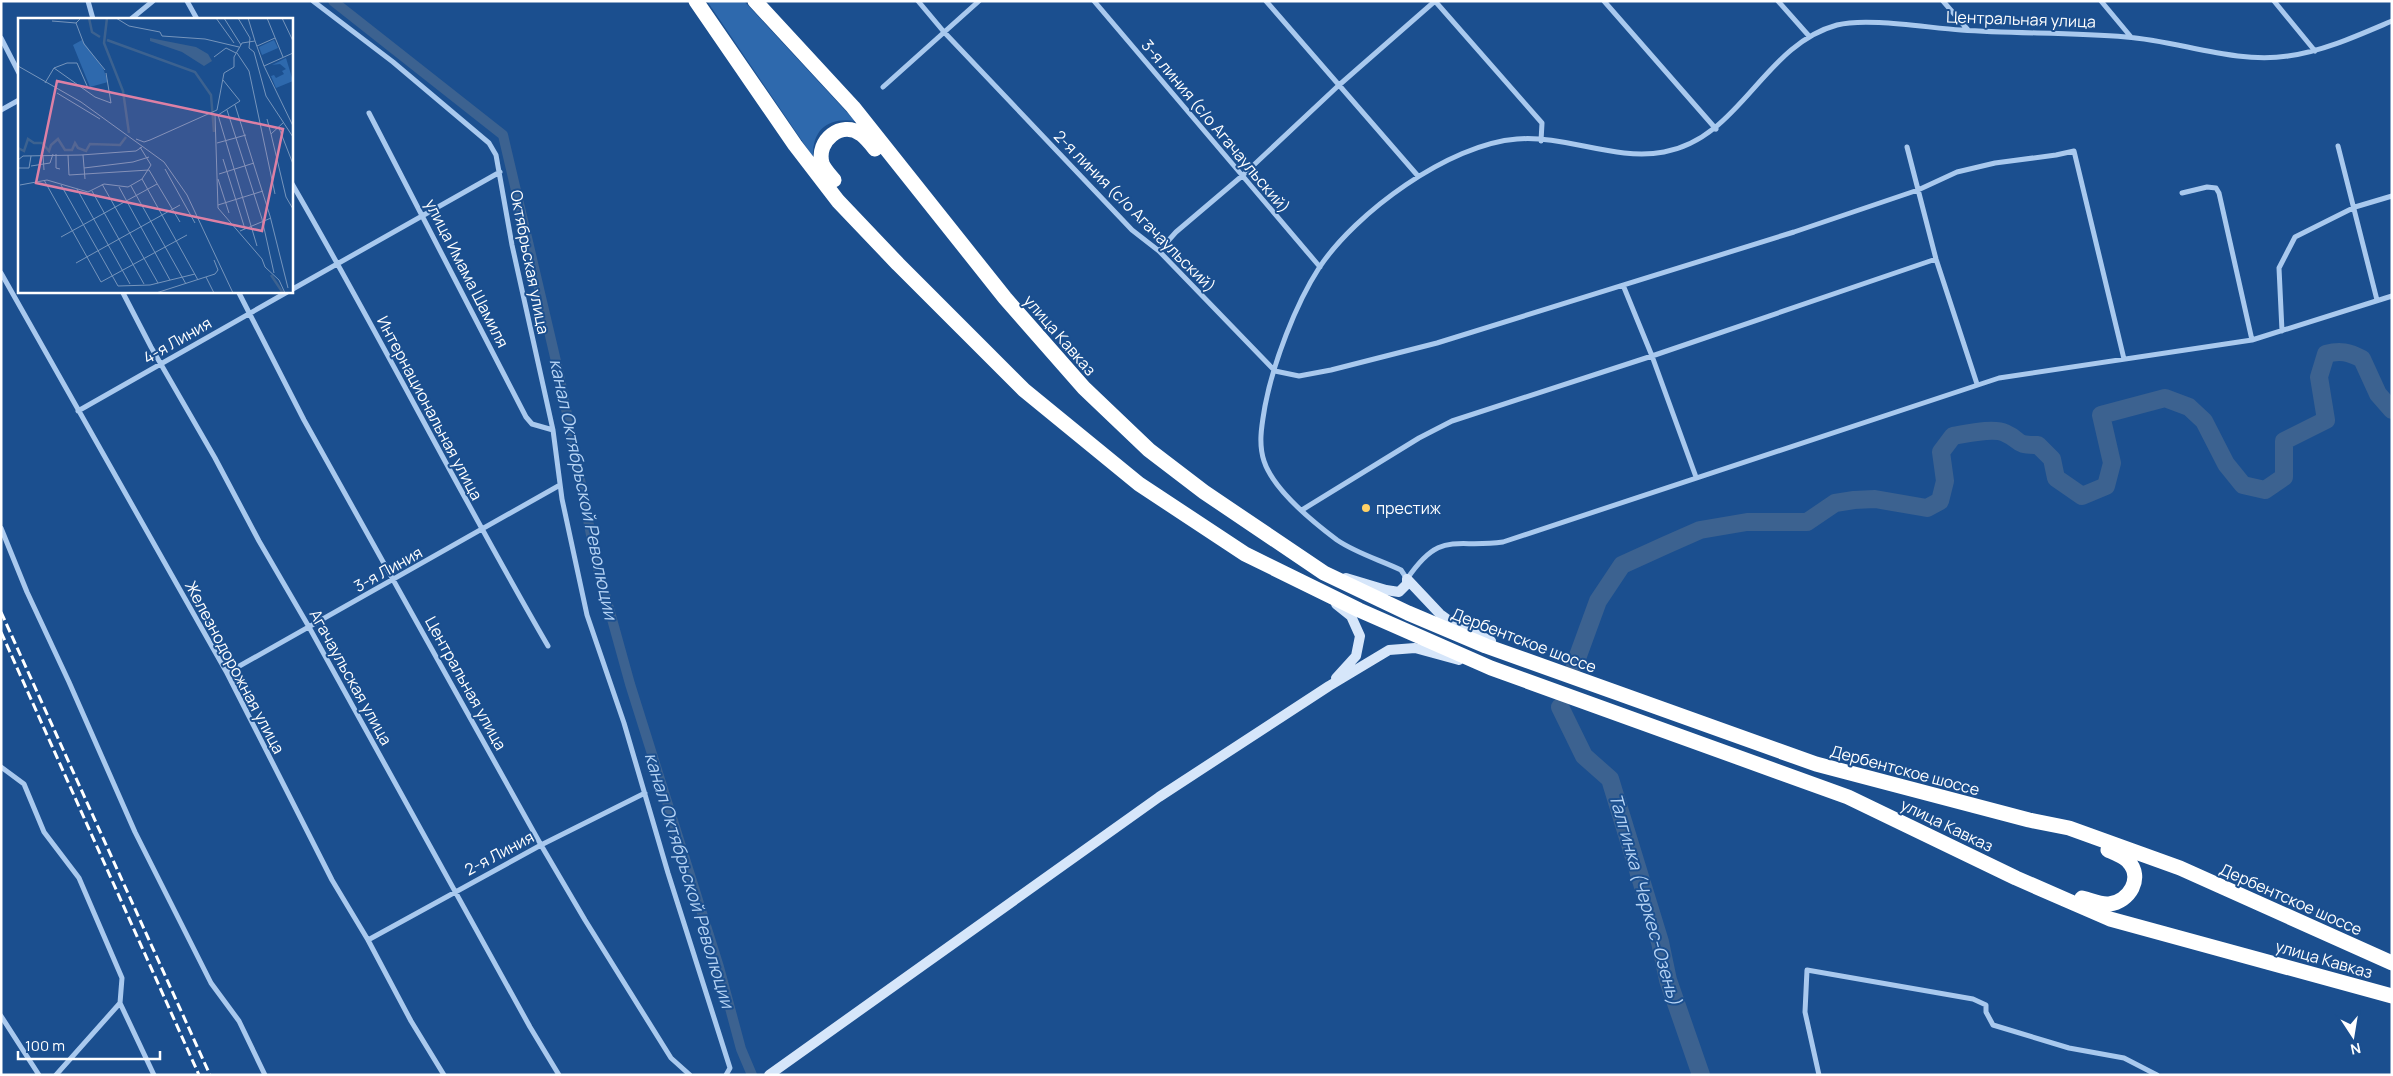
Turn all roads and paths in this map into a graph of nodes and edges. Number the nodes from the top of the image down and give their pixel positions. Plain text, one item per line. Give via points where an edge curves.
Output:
1 (88, 1) edge
2 (153, 1) edge
3 (187, 1) edge
4 (313, 1) edge
5 (696, 1) edge
6 (755, 1) edge
7 (918, 1) edge
8 (979, 1) edge
9 (1094, 1) edge
10 (1266, 1) edge
11 (1435, 1) edge
12 (1604, 1) edge
13 (1778, 1) edge
14 (1943, 1) edge
15 (2101, 1) edge
16 (2274, 1) edge
17 (93, 18) edge
18 (132, 18) edge
19 (196, 18) edge
20 (2392, 20) edge
21 (1968, 30) junction
22 (944, 32) junction
23 (1809, 36) junction
24 (2131, 37) junction
25 (1, 38) edge
26 (2316, 51) junction
27 (18, 71) edge
28 (1338, 86) junction
29 (882, 87) dead end
30 (18, 101) edge
31 (1, 110) edge
32 (369, 113) dead end
33 (1716, 129) junction
34 (1541, 140) junction
35 (2338, 146) dead end
36 (1907, 147) dead end
37 (500, 172) junction
38 (1242, 176) junction
39 (1418, 176) junction
40 (292, 184) edge
41 (1918, 190) junction
42 (2182, 193) dead end
43 (2392, 196) edge
44 (2354, 207) junction
45 (424, 216) junction
46 (951, 230) junction
47 (1159, 251) junction
48 (1936, 259) junction
49 (339, 264) junction
50 (898, 264) junction
51 (1320, 266) junction
52 (1, 273) edge
53 (1623, 286) junction
54 (292, 290) edge
55 (123, 292) edge
56 (239, 292) edge
57 (288, 292) edge
58 (2392, 296) edge
59 (2377, 300) junction
60 (250, 313) junction
61 (2282, 331) junction
62 (2252, 340) junction
63 (1652, 356) junction
64 (2124, 359) junction
65 (160, 364) junction
66 (1275, 371) junction
67 (1976, 384) junction
68 (78, 410) junction
69 (553, 430) junction
70 (1696, 477) junction
71 (560, 485) junction
72 (1302, 510) junction
73 (1, 528) edge
74 (482, 531) junction
75 (1324, 574) junction
76 (1407, 578) junction
77 (394, 580) junction
78 (1315, 588) junction
79 (1408, 613) joint
80 (309, 627) junction
81 (548, 646) dead end
82 (1527, 661) junction
83 (1491, 668) junction
84 (227, 674) junction
85 (1329, 686) junction
86 (1, 767) edge
87 (645, 793) junction
88 (2029, 820) junction
89 (541, 845) junction
90 (2016, 878) junction
91 (455, 890) junction
92 (368, 940) junction
93 (2392, 963) edge
94 (2392, 996) edge
95 (120, 1003) junction
96 (1, 1016) edge
97 (39, 1075) edge
98 (56, 1075) edge
99 (154, 1075) edge
100 (265, 1075) edge
101 (444, 1075) edge
102 (559, 1075) edge
103 (690, 1075) edge
104 (726, 1075) edge
105 (769, 1075) edge
106 (1819, 1075) edge
107 (2158, 1075) edge

1 - 17 street
2 - 18 street
3 - 19 street
4 - 37 street, Октябрьская улица via 393,62 489,143
5 - 50 highway via 795,145 838,201
6 - 46 highway, улица Кавказ via 853,108
7 - 22 street, 2-я линия (с/о Агачаульский)
8 - 22 street
9 - 38 street, 3-я линия (с/о Агачаульский)
10 - 28 street
11 - 28 street
11 - 34 street via 1542,123
12 - 33 street
13 - 23 street
14 - 21 street
15 - 24 street
16 - 26 street
20 - 26 street, Центральная улица
21 - 23 street, Центральная улица via 1873,23 1840,24
21 - 24 street, Центральная улица
22 - 29 street
22 - 47 street, 2-я линия (с/о Агачаульский) via 1132,230
23 - 33 street, Центральная улица via 1788,52
24 - 26 street, Центральная улица via 2255,58 2287,57
25 - 27 street
28 - 38 street
28 - 39 street
30 - 31 street
32 - 45 street, улица Имама Шамиля
33 - 34 street, Центральная улица via 1690,144 1667,152 1637,155
34 - 39 street, Центральная улица via 1518,139 1487,144 1452,157
35 - 44 street
36 - 41 street
37 - 45 street, 4-я Линия
37 - 69 street, Октябрьская улица via 512,246
38 - 47 street via 1176,232
38 - 51 street, 3-я линия (с/о Агачаульский)
39 - 51 street, Центральная улица via 1350,231
40 - 49 street, Интернациональная улица
41 - 48 street
41 - 53 street
41 - 64 street via 1957,172 1995,162 2074,151
42 - 62 street via 2207,187 2216,188 2219,193
43 - 44 street
44 - 59 street
44 - 61 street via 2295,237 2279,268
45 - 49 street, 4-я Линия
45 - 69 street, улица Имама Шамиля via 526,417 532,424
46 - 50 highway via 861,134 840,130 830,135 823,144 823,166
46 - 75 highway, улица Кавказ via 1084,388 1149,450
47 - 66 street, 2-я линия (с/о Агачаульский)
48 - 63 street
48 - 67 street
49 - 54 street, 4-я Линия
49 - 74 street, Интернациональная улица
50 - 78 highway, улица Кавказ via 1024,390 1139,484 1245,554
51 - 66 street, Центральная улица via 1299,305
52 - 68 street, Железнодорожная улица
53 - 63 street
53 - 66 street via 1437,343 1330,370 1299,376
55 - 65 street, Агачаульская улица
56 - 60 street, Центральная улица
57 - 60 street, 4-я Линия
58 - 59 street
59 - 61 street
60 - 65 street, 4-я Линия
60 - 77 street, Центральная улица via 304,420
61 - 62 street
62 - 64 street
63 - 70 street
63 - 72 street via 1452,421
64 - 67 street via 2007,376
65 - 68 street, 4-я Линия
65 - 80 street, Агачаульская улица
66 - 72 street, Центральная улица via 1260,434 1262,458 1271,479
67 - 70 street
68 - 84 street, Железнодорожная улица
69 - 71 street, Октябрьская улица
70 - 76 street via 1503,542 1459,542 1432,550 1420,559
71 - 74 street, 3-я Линия
71 - 87 street, Октябрьская улица via 587,614
72 - 76 street, Центральная улица via 1340,542 1401,570
73 - 100 street via 135,832 210,983 239,1021
74 - 77 street, 3-я Линия
74 - 81 street, Интернациональная улица
75 - 76 main road via 1399,592 1407,584
75 - 79 highway, улица Кавказ
76 - 82 main road via 1451,622
77 - 80 street, 3-я Линия
77 - 89 street, Центральная улица
78 - 83 highway, улица Кавказ
78 - 85 main road via 1352,616 1360,636 1356,656
79 - 82 highway, Дербентское шоссе
80 - 84 street, 3-я Линия
80 - 91 street, Агачаульская улица
82 - 88 highway, Дербентское шоссе via 1816,764
83 - 85 main road via 1415,648 1390,650
83 - 90 highway, улица Кавказ via 1848,797
84 - 92 street, Железнодорожная улица via 299,818
85 - 105 main road via 1144,808
86 - 95 street via 24,784 44,832 79,878 122,978
87 - 89 street, 2-я Линия
87 - 104 street, Октябрьская улица via 730,1068
88 - 90 highway via 2119,855 2129,862 2133,870 2134,887 2124,898 2107,904
88 - 93 highway, Дербентское шоссе via 2069,828 2180,868
89 - 91 street, 2-я Линия
89 - 103 street, Центральная улица via 671,1058
90 - 94 highway, улица Кавказ via 2110,919
91 - 92 street, 2-я Линия
91 - 102 street, Агачаульская улица
92 - 101 street, Железнодорожная улица via 411,1022
95 - 98 street
95 - 99 street
96 - 97 street
106 - 107 street via 1805,1012 1807,970 1973,999 1986,1005 1993,1026 2069,1048 2124,1058

